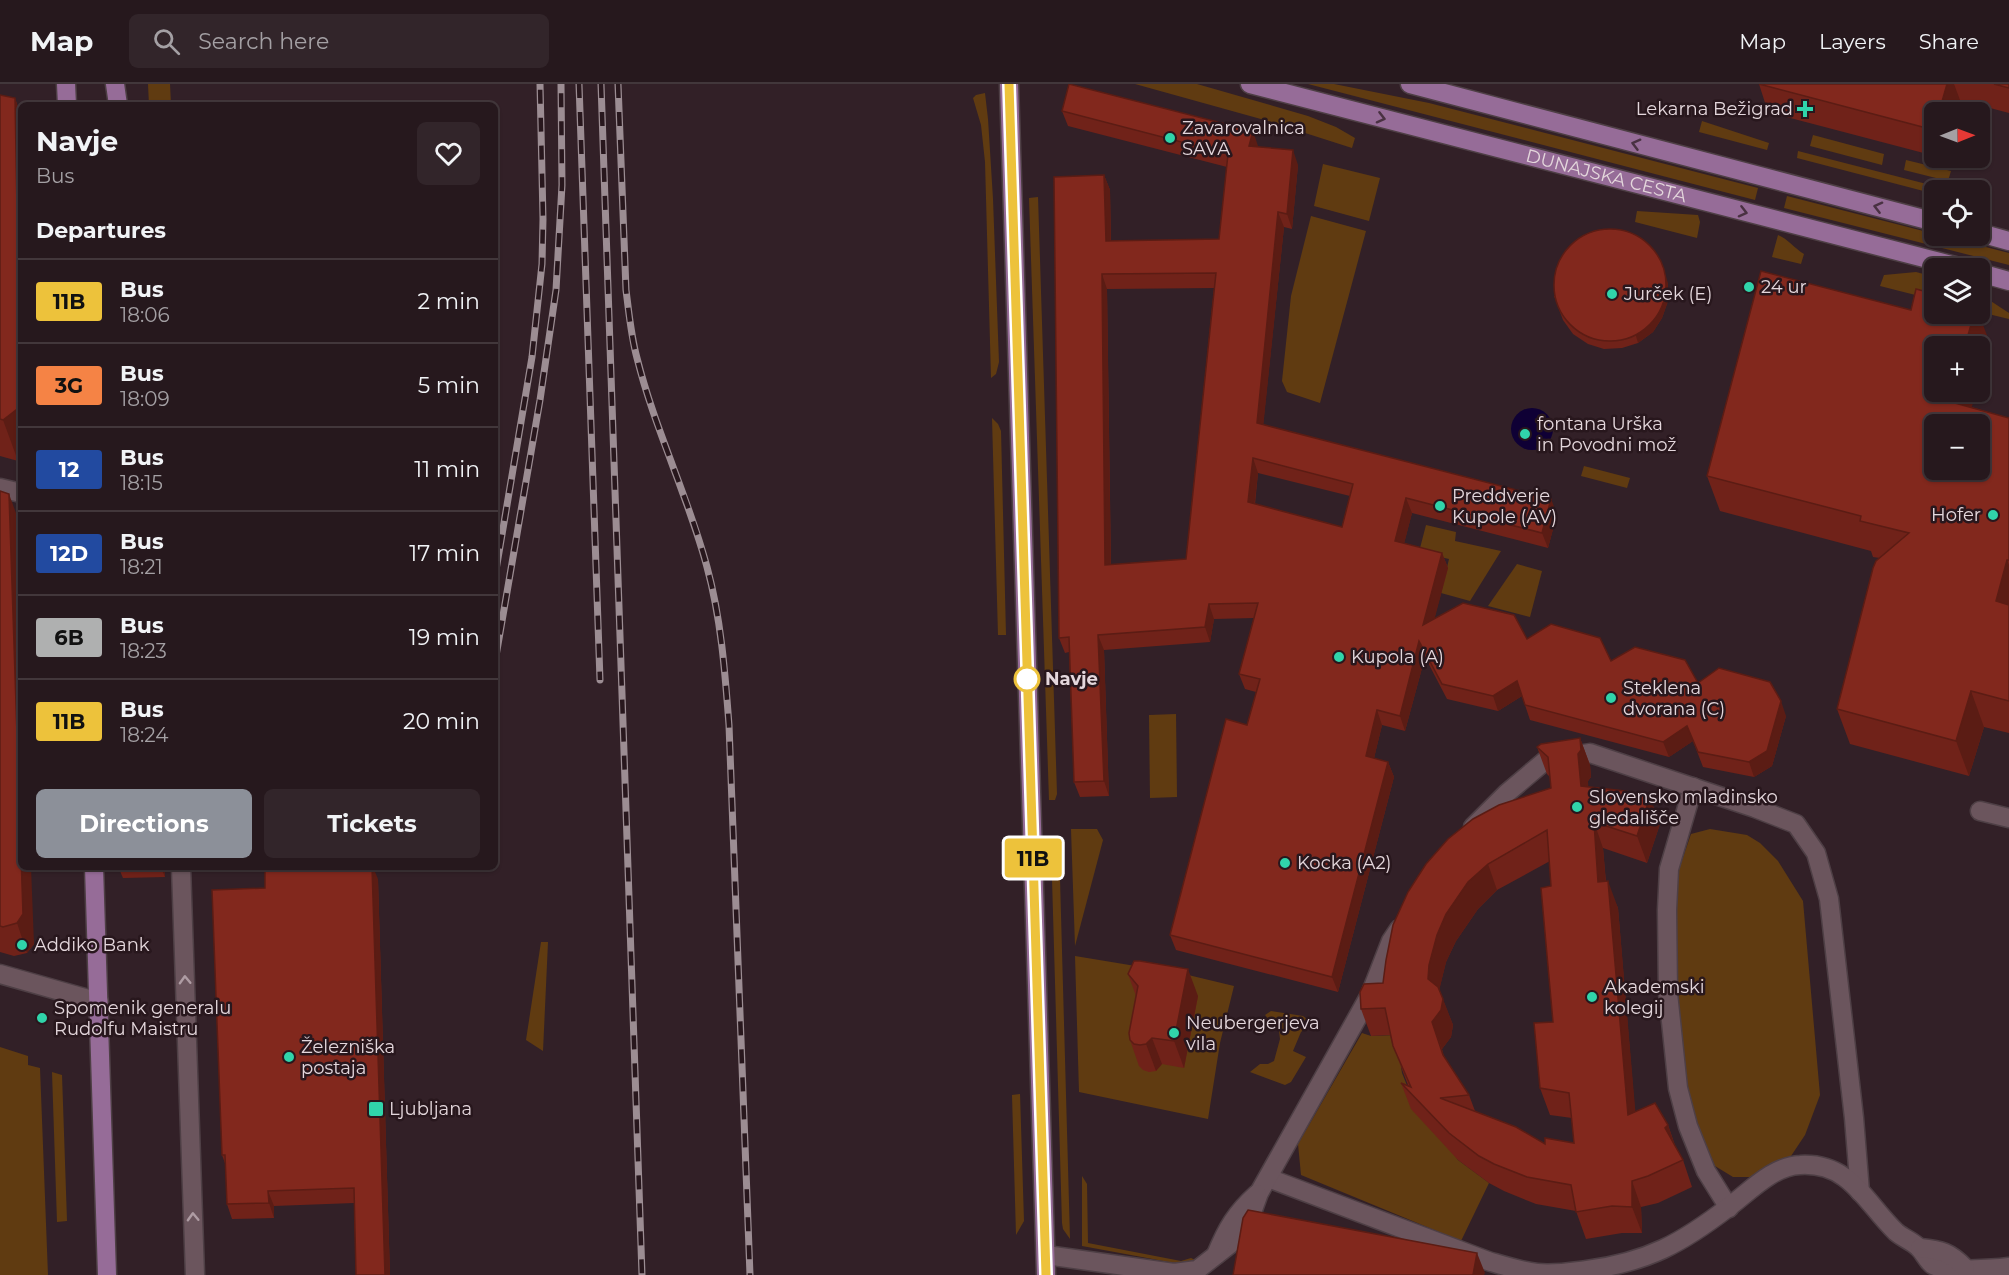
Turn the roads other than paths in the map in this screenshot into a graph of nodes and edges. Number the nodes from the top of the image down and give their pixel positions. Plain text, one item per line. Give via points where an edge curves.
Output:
1 (66, 84) edge
2 (115, 84) edge
3 (1009, 84) edge
4 (1250, 84) edge
5 (1410, 84) edge
6 (67, 102) edge
7 (118, 102) edge
8 (1924, 219) edge
9 (1990, 236) edge
10 (2009, 241) edge
11 (1924, 258) edge
12 (1990, 276) edge
13 (2009, 281) edge
14 (0, 488) edge
15 (18, 492) edge
16 (1693, 787) junction
17 (1980, 811) dead end
18 (2009, 818) edge
19 (1458, 844) edge
20 (94, 870) edge
21 (181, 870) edge
22 (1408, 913) edge
23 (0, 974) edge
24 (99, 1002) junction
25 (1264, 1185) junction
26 (1860, 1192) junction
27 (1729, 1208) junction
28 (1046, 1255) junction
29 (2009, 1267) edge
30 (107, 1275) edge
31 (195, 1275) edge
32 (1046, 1275) edge

1 - 6 main road
2 - 7 main road
3 - 28 main road
4 -> 11 main road, DUNAJSKA CESTA
8 -> 5 main road
9 - 10 main road
12 - 13 main road
14 - 15 street
16 - 19 street via 1590,753 1546,760 1507,792
16 - 26 street via 1796,824 1816,853 1829,899
16 - 27 street via 1669,869 1668,993 1678,1088 1688,1126 1706,1171
17 - 18 street
20 - 24 main road
31 -> 21 street
22 - 25 street via 1391,941 1370,995
23 - 24 street
24 - 30 main road
25 - 27 street via 1488,1261 1539,1274 1604,1268 1662,1251
25 - 28 street via 1238,1238 1197,1270 1174,1273
26 - 27 street via 1839,1172 1800,1165 1780,1170
26 - 29 street via 1897,1233 1920,1248 1953,1256 1965,1268
28 - 32 main road

